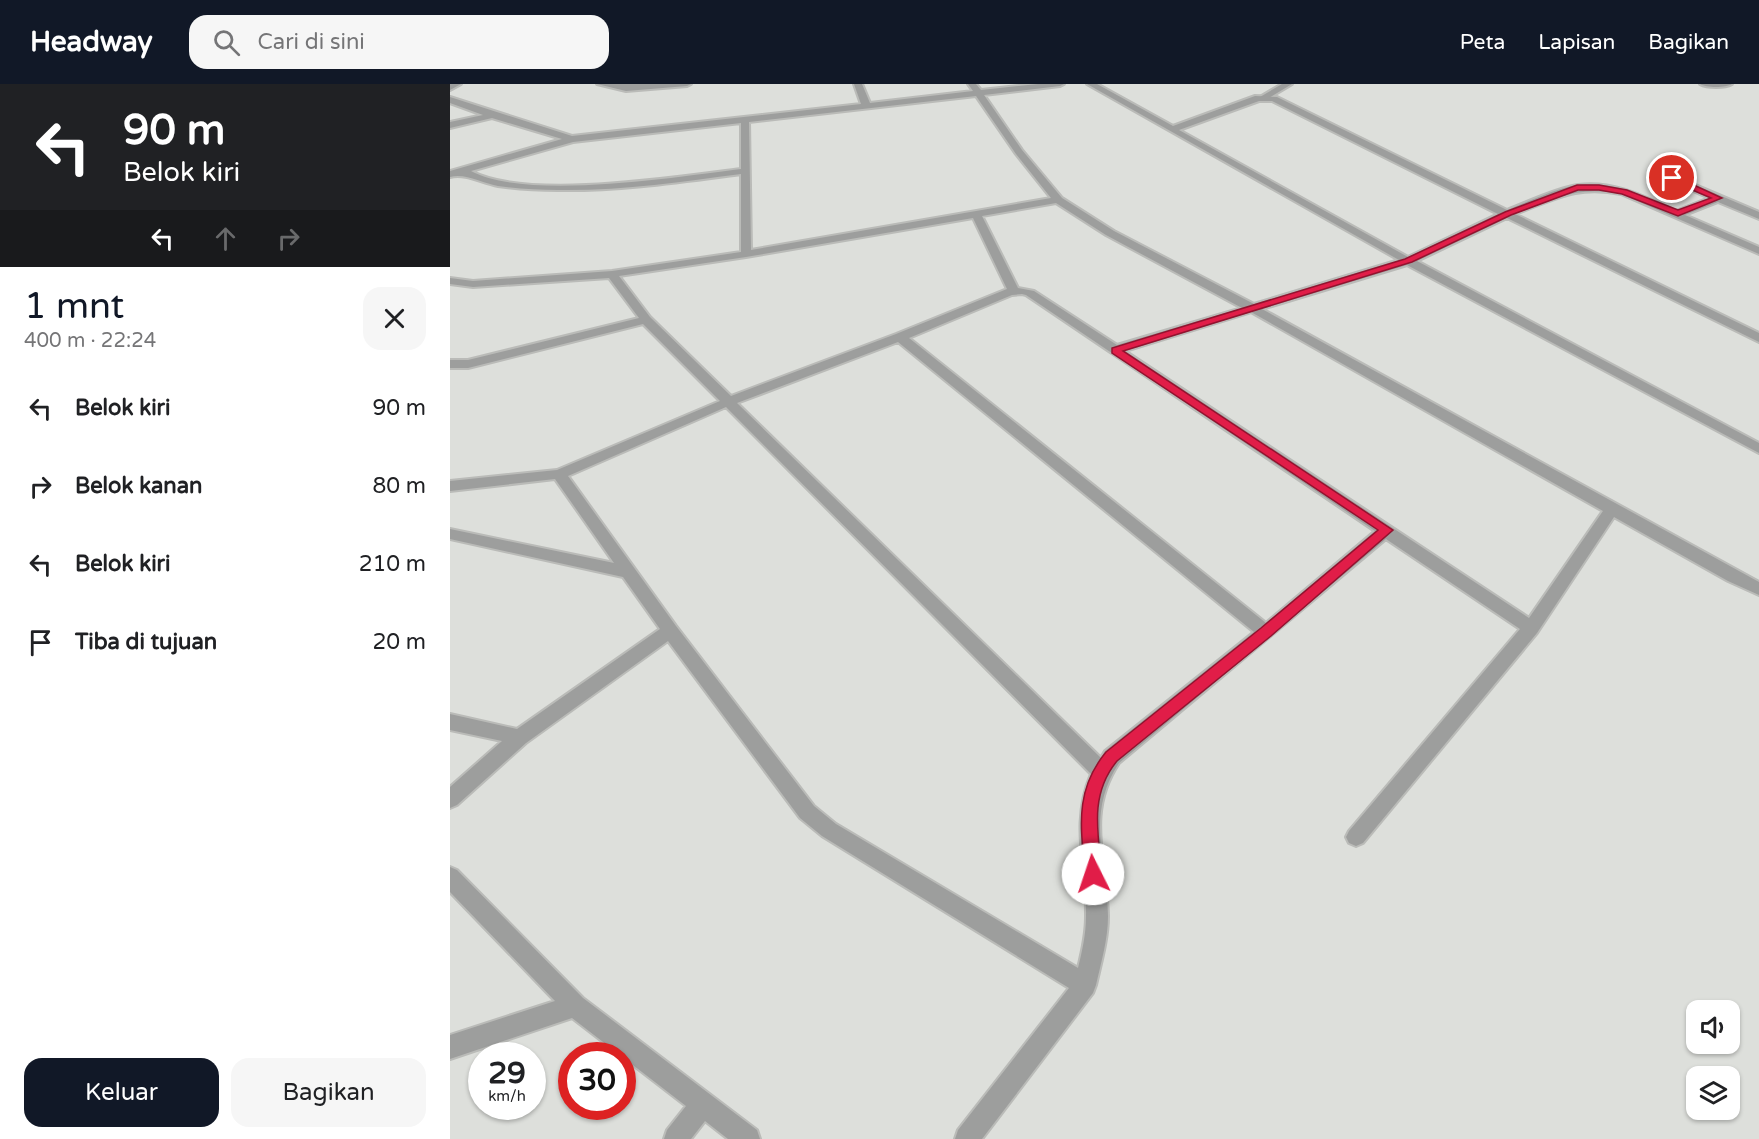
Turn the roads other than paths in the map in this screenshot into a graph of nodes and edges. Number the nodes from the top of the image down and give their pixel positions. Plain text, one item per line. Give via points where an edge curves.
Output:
1 (457, 84) edge
2 (601, 84) edge
3 (687, 84) edge
4 (858, 84) edge
5 (1060, 84) edge
6 (1091, 84) edge
7 (1288, 84) edge
8 (1704, 84) edge
9 (1728, 84) edge
10 (626, 86) edge
11 (450, 87) edge
12 (976, 89) edge
13 (1264, 97) junction
14 (450, 100) edge
15 (867, 106) junction
16 (492, 115) junction
17 (745, 120) junction
18 (450, 125) edge
19 (1173, 129) junction
20 (572, 139) junction
21 (464, 171) junction
22 (745, 171) junction
23 (450, 174) edge
24 (1672, 178) dead end
25 (1718, 198) junction
26 (1058, 200) junction
27 (1508, 213) junction
28 (1678, 213) junction
29 (976, 214) junction
30 (1759, 216) edge
31 (1759, 251) edge
32 (746, 254) junction
33 (1408, 261) junction
34 (612, 274) junction
35 (450, 280) edge
36 (1014, 291) junction
37 (1252, 308) junction
38 (646, 321) junction
39 (900, 337) junction
40 (1759, 338) edge
41 (1115, 350) junction
42 (450, 364) edge
43 (730, 401) junction
44 (1759, 449) edge
45 (559, 474) junction
46 (450, 486) edge
47 (1612, 509) junction
48 (1387, 530) junction
49 (450, 534) edge
50 (628, 572) junction
51 (1759, 589) edge
52 (1531, 628) junction
53 (670, 631) junction
54 (1266, 632) junction
55 (450, 722) edge
56 (519, 737) junction
57 (1100, 770) junction
58 (450, 797) edge
59 (1356, 837) dead end
60 (450, 877) edge
61 (1085, 985) junction
62 (575, 1006) junction
63 (450, 1047) edge
64 (703, 1104) junction
65 (676, 1139) edge
66 (748, 1139) edge
67 (967, 1139) edge

1 - 11 street
2 - 10 street
3 - 10 street
4 - 15 street
5 - 12 street
6 - 19 street
7 - 13 street
8 - 9 street
12 - 15 street
12 - 26 street
13 - 19 street
13 - 27 street
14 - 16 street
15 - 17 street
16 - 18 street
16 - 20 street
17 - 20 street
17 - 22 street
19 - 33 street
20 - 21 street
21 - 22 street via 490,181 573,188 631,186
21 - 23 street
22 - 32 street
24 - 25 street
25 - 28 street
25 - 30 street
26 - 29 street
26 - 37 street via 1110,233
27 - 28 street via 1585,186 1624,192
27 - 33 street
27 - 40 street
28 - 31 street
29 - 32 street
29 - 36 street
32 - 34 street
33 - 37 street
33 - 44 street
34 - 35 street via 473,284
34 - 38 street
36 - 39 street
36 - 41 street via 1029,293
37 - 41 street
37 - 47 street
38 - 42 street via 468,364
38 - 43 street
39 - 43 street
39 - 54 street
41 - 48 street
43 - 45 street
43 - 57 street
45 - 46 street
45 - 50 street
47 - 51 street
47 - 52 street
48 - 52 street
48 - 54 street
49 - 50 street
50 - 53 street
52 - 59 street
53 - 56 street
53 - 61 street via 816,820
54 - 57 street
55 - 56 street
56 - 58 street
57 - 61 street via 1088,808 1096,917
60 - 62 street
61 - 67 street
62 - 63 street
62 - 64 street
64 - 65 street
64 - 66 street

